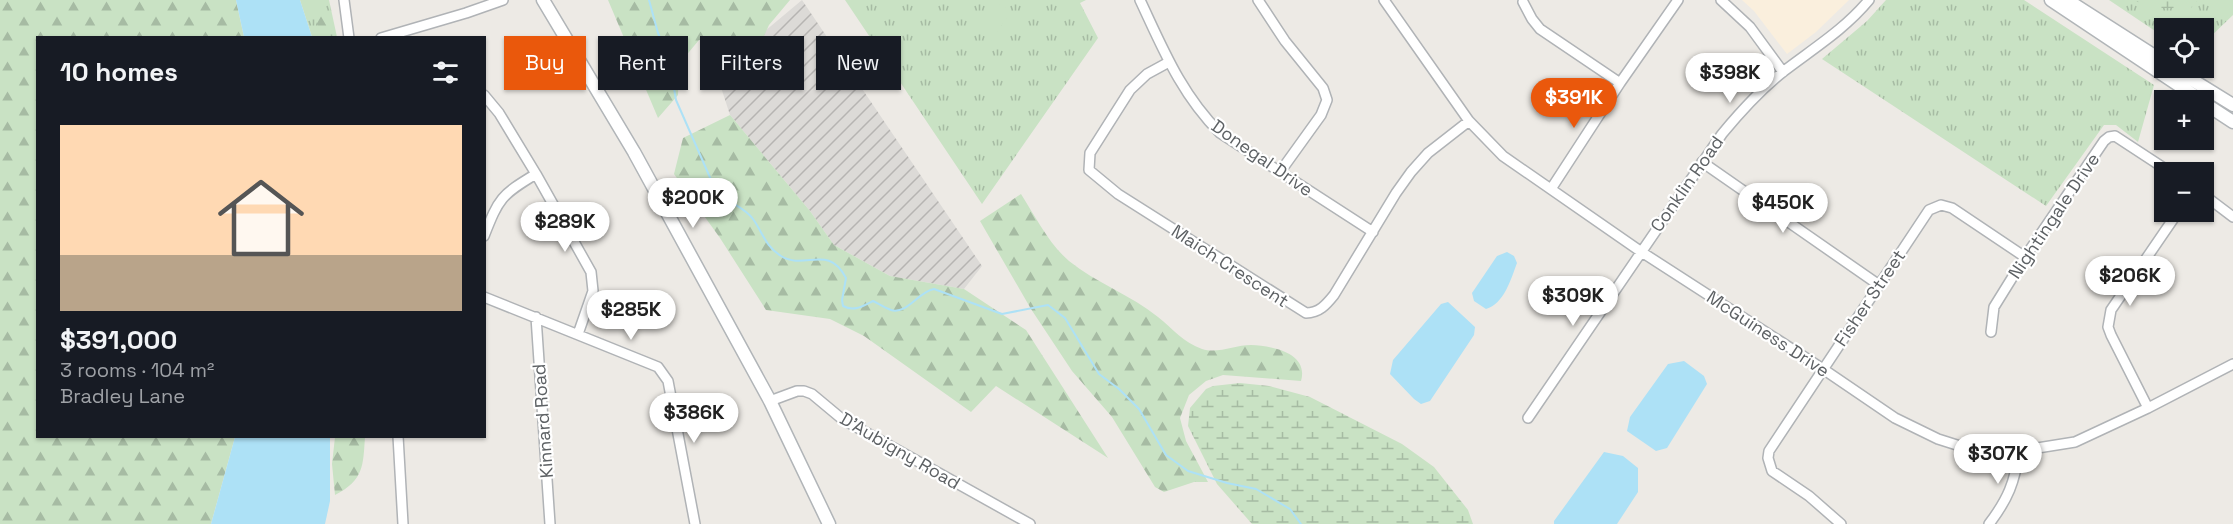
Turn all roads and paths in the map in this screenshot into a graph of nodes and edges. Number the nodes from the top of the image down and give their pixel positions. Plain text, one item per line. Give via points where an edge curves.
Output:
1 (344, 0) edge
2 (503, 0) edge
3 (543, 0) edge
4 (1140, 0) edge
5 (1258, 0) edge
6 (1384, 0) edge
7 (1678, 0) edge
8 (1721, 0) edge
9 (1869, 0) edge
10 (2051, 0) edge
11 (2067, 0) edge
12 (1523, 2) dead end
13 (350, 36) edge
14 (388, 36) edge
15 (2154, 56) edge
16 (1169, 62) junction
17 (1783, 72) junction
18 (2190, 78) edge
19 (1620, 84) junction
20 (2186, 90) edge
21 (486, 97) edge
22 (2233, 105) edge
23 (2214, 109) edge
24 (1469, 121) junction
25 (2233, 122) edge
26 (1702, 162) junction
27 (2155, 162) edge
28 (1280, 172) junction
29 (536, 174) junction
30 (1551, 189) junction
31 (2214, 203) edge
32 (2233, 217) edge
33 (2171, 222) edge
34 (486, 231) edge
35 (1373, 232) junction
36 (1640, 251) junction
37 (2025, 257) junction
38 (1880, 285) junction
39 (486, 298) edge
40 (536, 317) junction
41 (1991, 332) dead end
42 (578, 334) junction
43 (2233, 364) edge
44 (1823, 369) junction
45 (771, 401) junction
46 (2148, 408) junction
47 (1528, 418) dead end
48 (398, 438) edge
49 (2019, 451) junction
50 (403, 524) edge
51 (550, 524) edge
52 (695, 524) edge
53 (829, 524) edge
54 (1030, 524) edge
55 (1841, 524) edge
56 (1989, 524) edge

1 - 13 street
2 - 14 street
3 - 45 main road via 634,152
4 - 16 street, Donegal Drive
5 - 28 street via 1323,88 1327,100 1321,115
6 - 24 street, McGuiness Drive
7 - 19 street
8 - 17 street via 1750,27
9 - 17 street, Conklin Road via 1852,20
10 - 20 main road
11 - 15 main road
12 - 19 street via 1540,29
16 - 28 street, Donegal Drive via 1191,100 1220,133
16 - 35 street, Maich Crescent via 1130,90 1090,153 1089,170 1100,180 1306,314 1326,305
17 - 26 street, Conklin Road via 1746,105
18 - 22 main road
19 - 30 street
21 - 29 street
23 - 25 main road
24 - 30 street, McGuiness Drive via 1503,156
24 - 35 street, Maich Crescent via 1417,165
26 - 36 street, Conklin Road
26 - 38 street
27 - 37 street, Nightingale Drive via 2115,136 2103,141
28 - 35 street, Donegal Drive
29 - 34 street via 508,191 496,205
29 - 42 street via 591,272 592,291
30 - 36 street, McGuiness Drive
31 - 32 street
33 - 46 street via 2111,310 2109,319 2111,335
36 - 44 street, McGuiness Drive
36 - 47 street, Conklin Road
37 - 38 street, Fisher Street via 1952,208 1941,206 1929,210
37 - 41 street, Nightingale Drive via 1994,308
38 - 44 street, Fisher Street
39 - 40 street
40 - 42 street
40 - 51 street, Kinnard Road
42 - 52 street via 658,367 668,381
43 - 46 street, McGuiness Drive
44 - 49 street, McGuiness Drive via 1895,418 1938,439 1984,450
44 - 55 street, Fisher Street via 1769,451 1768,465
45 - 53 main road
45 - 54 street, D'Aubigny Road via 797,391 812,394 842,419
46 - 49 street, McGuiness Drive via 2074,442
48 - 50 street
49 - 56 street via 2008,497

